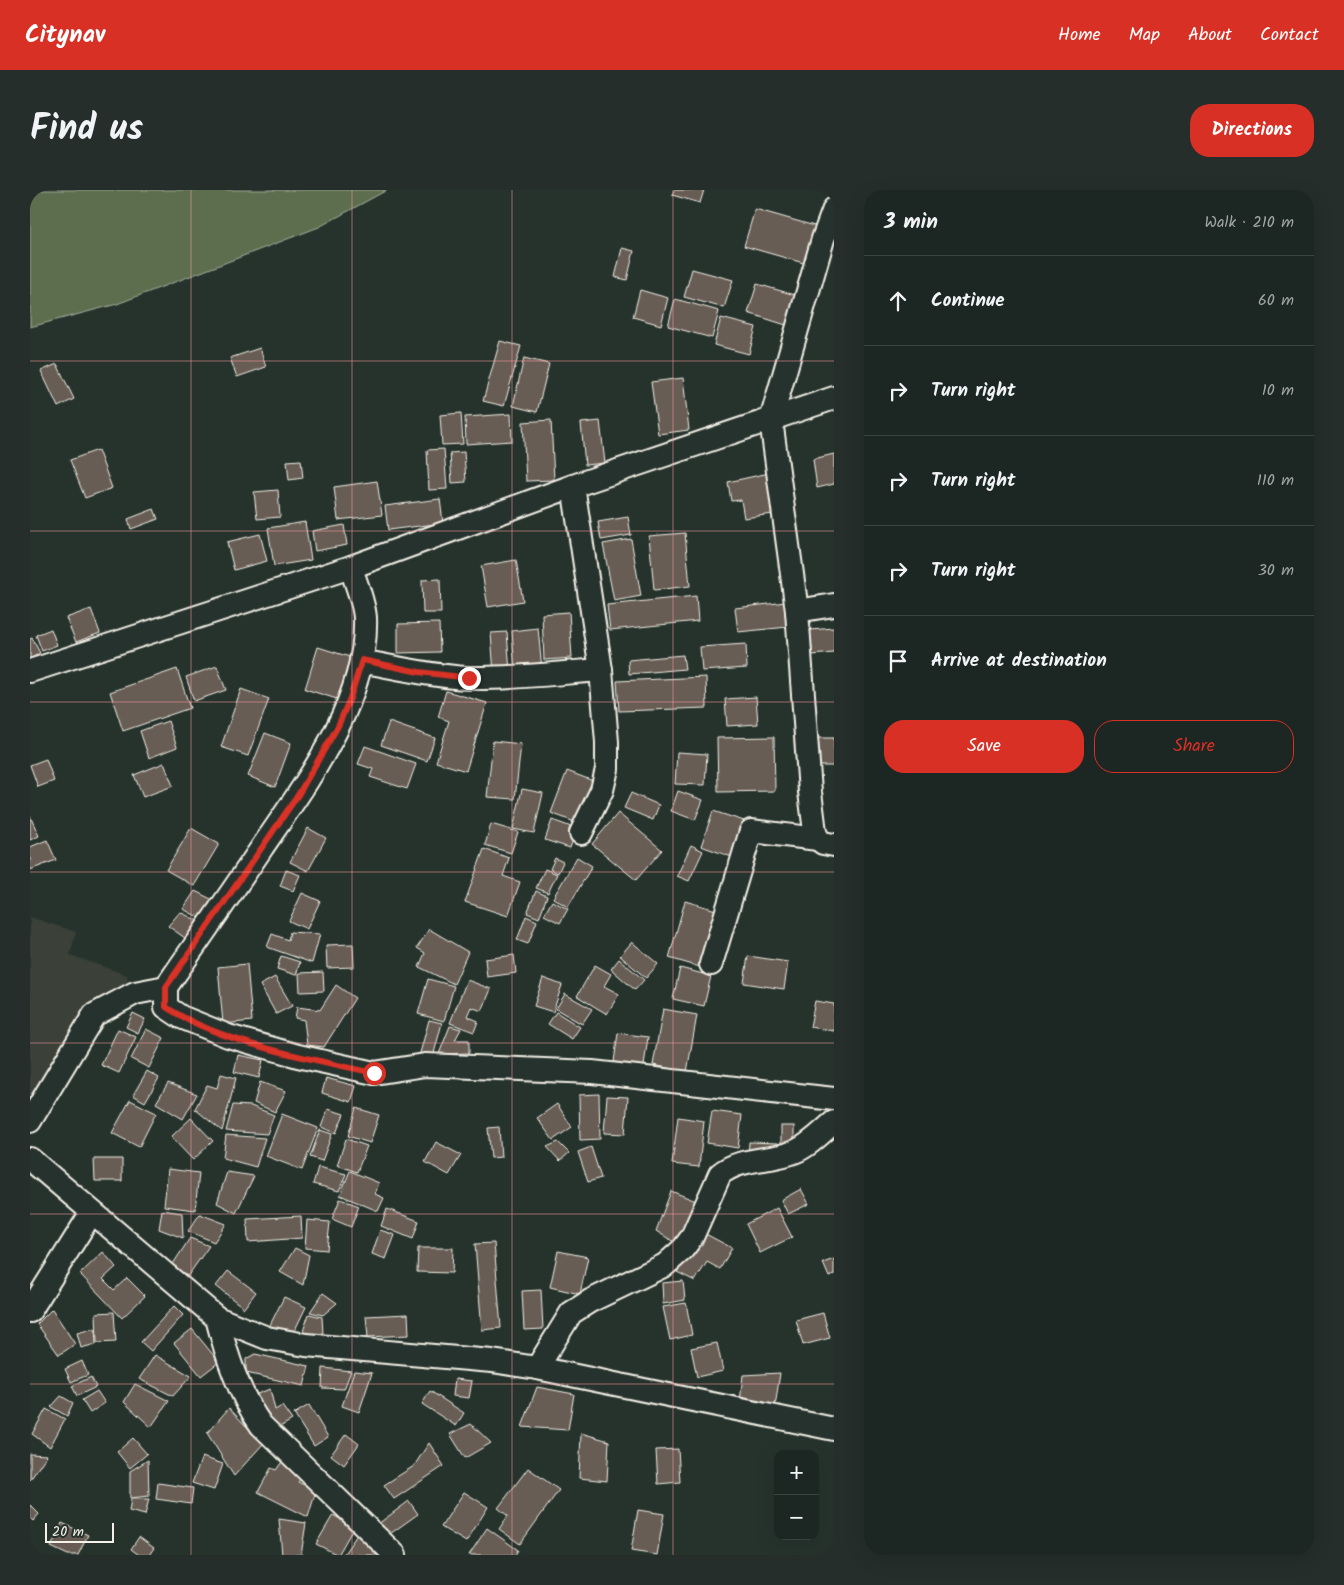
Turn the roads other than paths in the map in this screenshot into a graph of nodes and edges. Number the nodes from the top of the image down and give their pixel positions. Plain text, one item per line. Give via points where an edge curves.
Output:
1 (834, 209) edge
2 (834, 398) edge
3 (771, 420) junction
4 (574, 486) junction
5 (351, 567) junction
6 (834, 605) edge
7 (797, 611) junction
8 (362, 660) junction
9 (602, 670) junction
10 (30, 671) edge
11 (581, 833) dead end
12 (826, 842) edge
13 (711, 964) dead end
14 (166, 987) junction
15 (834, 1099) edge
16 (30, 1121) edge
17 (834, 1122) edge
18 (30, 1159) edge
19 (92, 1212) junction
20 (30, 1311) edge
21 (217, 1318) junction
22 (537, 1368) junction
23 (834, 1429) edge
24 (395, 1555) edge

1 - 3 street
2 - 3 street
3 - 4 street
3 - 7 street
4 - 5 street
4 - 9 street
5 - 8 street via 365,616
5 - 10 street
6 - 7 street
7 - 12 street via 810,792
8 - 9 street via 469,678
8 - 14 street via 338,726 298,795
9 - 11 street via 607,769 602,790
12 - 13 street via 751,831
14 - 15 street via 166,1007 228,1036 374,1073 425,1065 592,1072
14 - 16 street via 135,993 94,1016
17 - 22 street via 795,1151 775,1158 740,1163 720,1174 692,1237 683,1249 665,1265 572,1313
18 - 19 street
19 - 20 street
19 - 21 street
21 - 22 street via 267,1338 306,1345 492,1361
21 - 24 street via 236,1381 246,1404 261,1425
22 - 23 street

